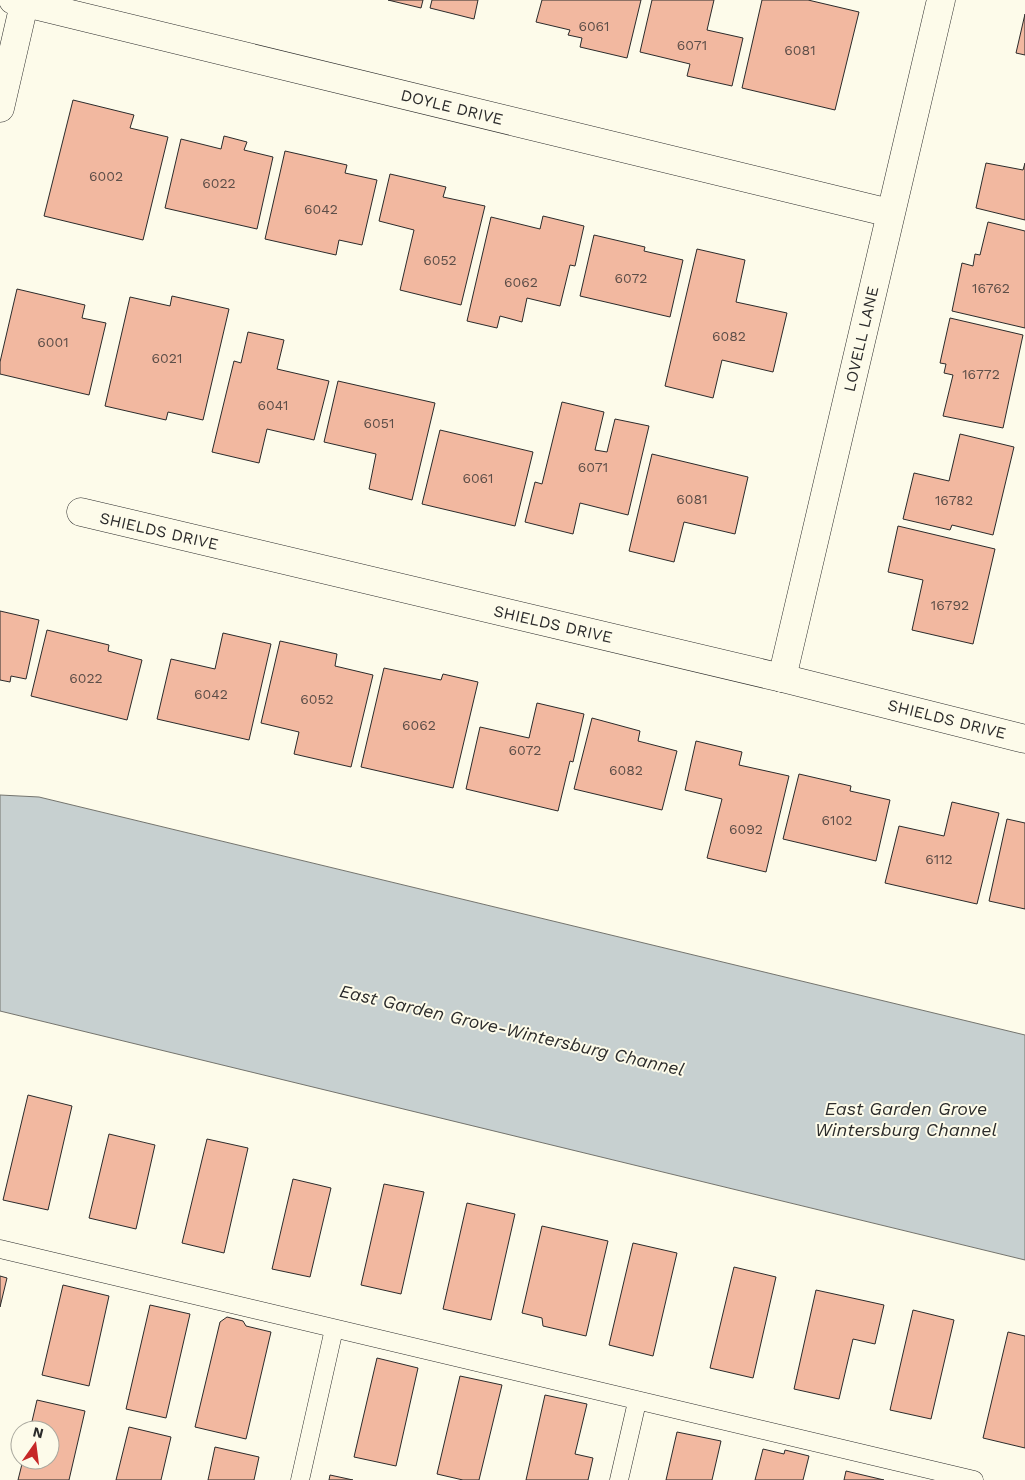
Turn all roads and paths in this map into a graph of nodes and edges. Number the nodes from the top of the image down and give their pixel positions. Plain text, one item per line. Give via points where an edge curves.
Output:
1 (941, 0) edge
2 (21, 1) edge
3 (0, 108) edge
4 (890, 213) junction
5 (81, 512) dead end
6 (782, 678) junction
7 (1025, 739) edge
8 (0, 1249) edge
9 (334, 1329) junction
10 (637, 1402) junction
11 (945, 1477) edge
12 (300, 1480) edge
13 (619, 1480) edge
14 (974, 1480) edge

1 - 4 street, LOVELL LANE
2 - 3 street
2 - 4 street, DOYLE DRIVE
4 - 6 street, LOVELL LANE
5 - 6 street, SHIELDS DRIVE
6 - 7 street, SHIELDS DRIVE
8 - 9 lane
9 - 10 lane
9 - 12 lane
10 - 11 lane
10 - 13 lane
11 - 14 lane

